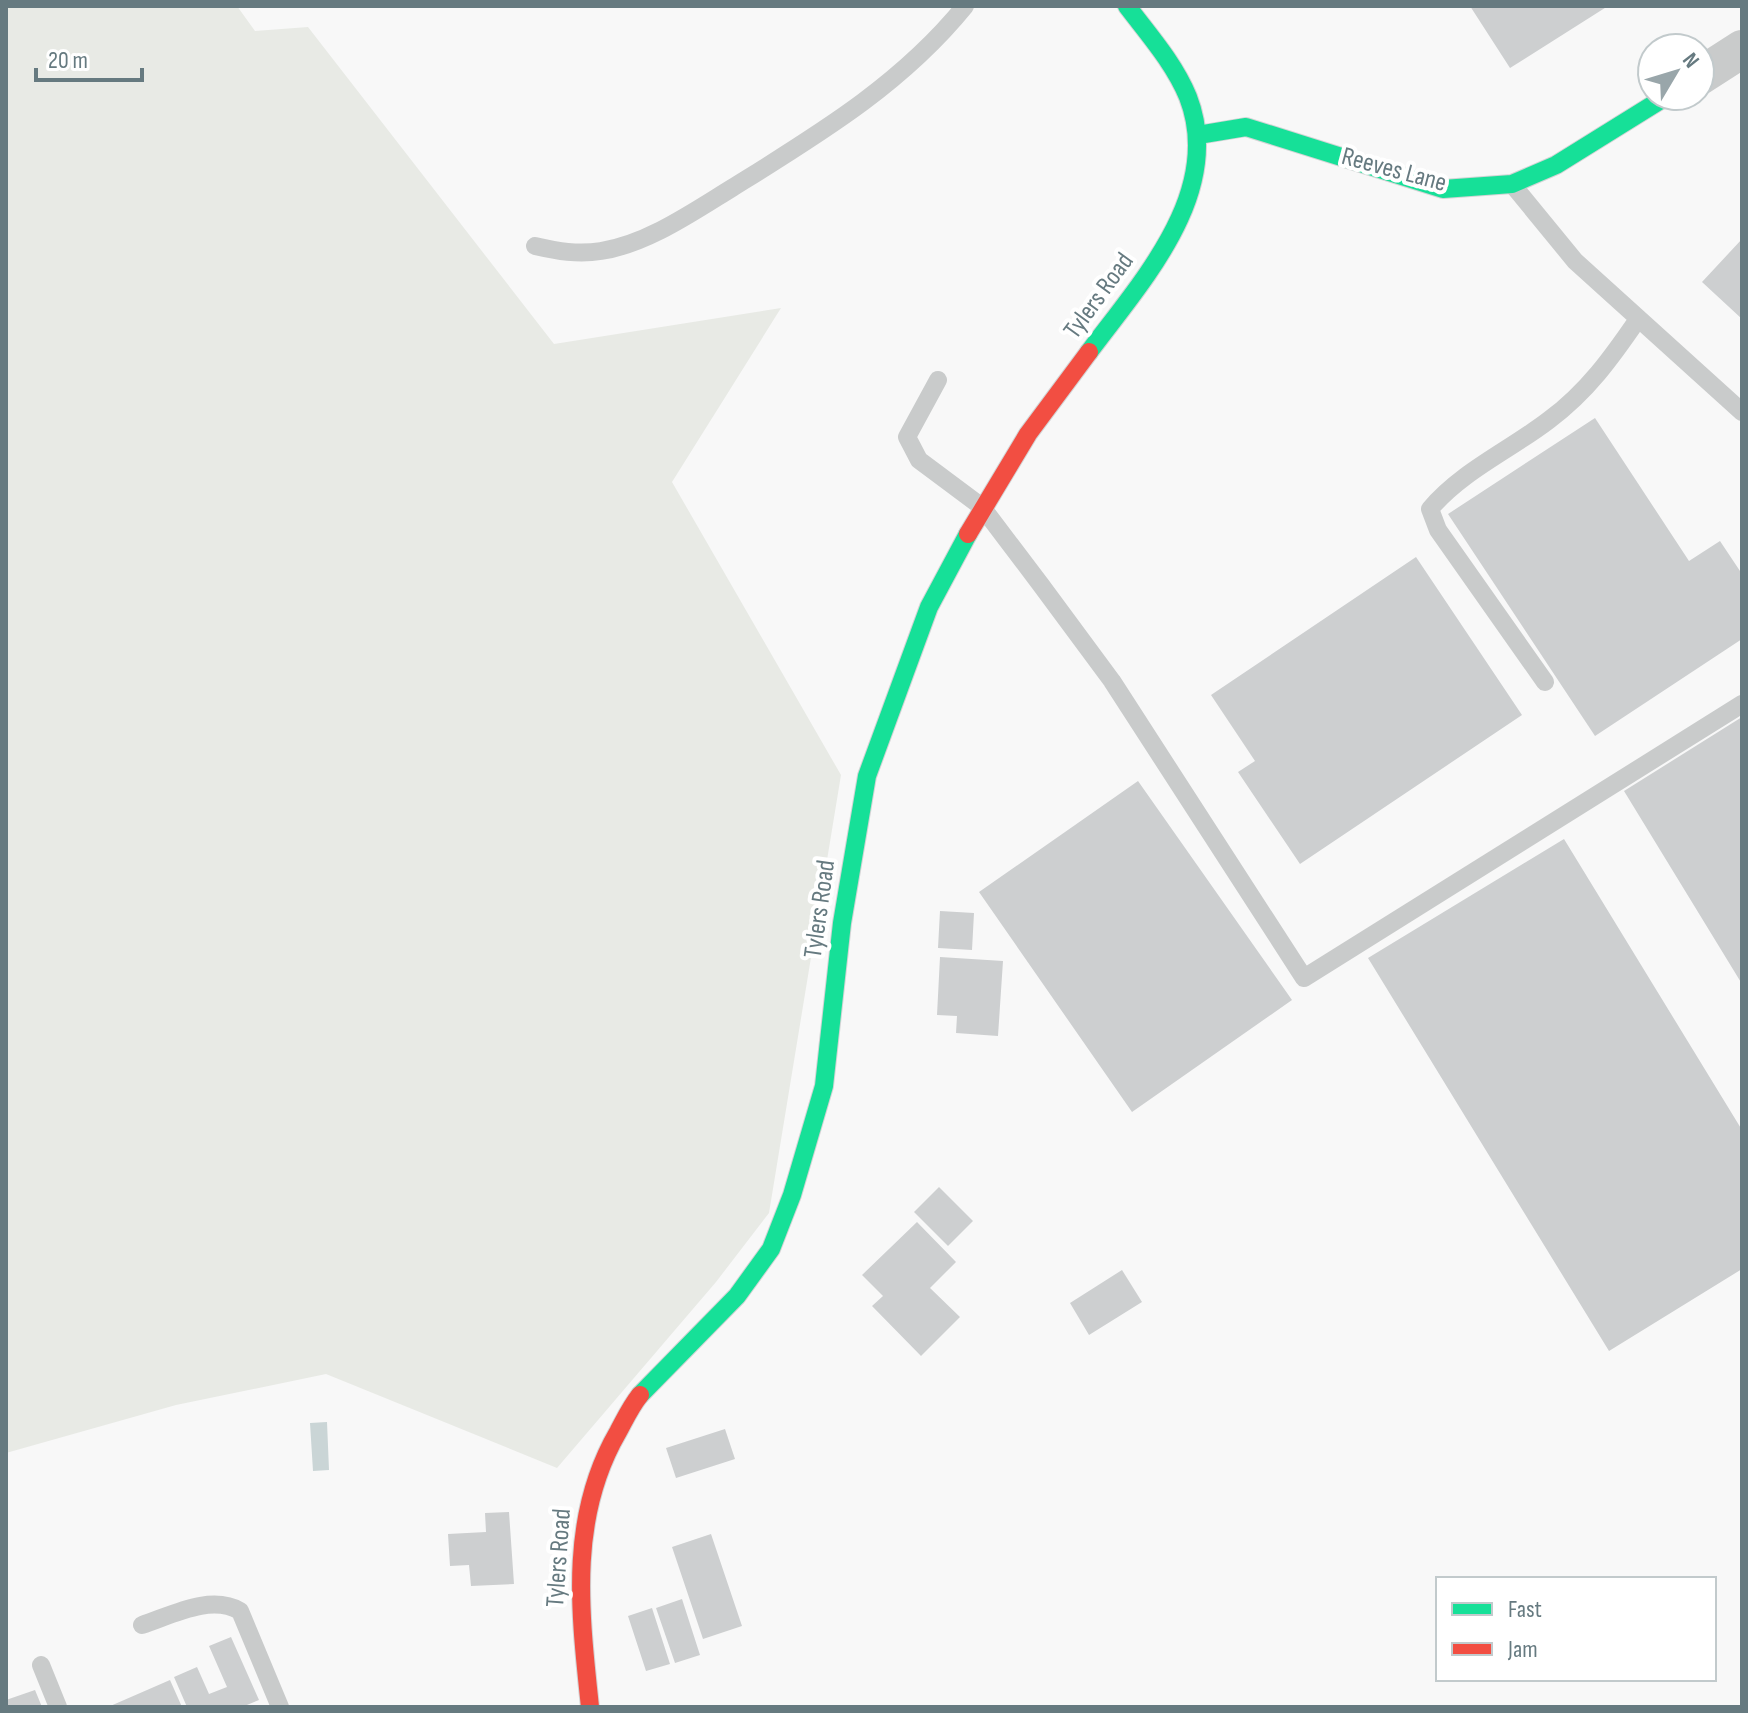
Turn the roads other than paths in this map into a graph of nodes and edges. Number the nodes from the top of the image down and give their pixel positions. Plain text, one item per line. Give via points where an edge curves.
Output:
1 (965, 6) edge
2 (1127, 6) edge
3 (1742, 49) edge
4 (1716, 66) edge
5 (1641, 112) edge
6 (1198, 135) junction
7 (1512, 184) junction
8 (535, 246) dead end
9 (1638, 319) junction
10 (938, 380) dead end
11 (1742, 412) edge
12 (982, 507) junction
13 (1545, 682) dead end
14 (1742, 704) edge
15 (142, 1625) dead end
16 (41, 1665) dead end
17 (58, 1707) edge
18 (280, 1707) edge
19 (590, 1707) edge

1 - 8 lane via 894,80 827,129 711,200 642,238 602,251 563,253
2 - 6 street via 1172,65
3 - 4 street
5 - 7 street, Reeves Lane via 1556,165
6 - 7 street, Reeves Lane via 1246,127 1443,189
6 - 12 street, Tylers Road via 1187,197 1159,258 1028,434
7 - 9 lane via 1575,261
9 - 11 lane
9 - 13 lane via 1597,378 1550,419 1445,491 1430,509 1438,530
10 - 12 lane via 907,437 919,460
12 - 14 lane via 1112,681 1304,978
12 - 19 street, Tylers Road via 929,607 867,776 842,923 824,1086 771,1249 737,1296 636,1400 599,1464 585,1517 580,1609
15 - 18 lane via 210,1603 228,1603 240,1611
16 - 17 lane

